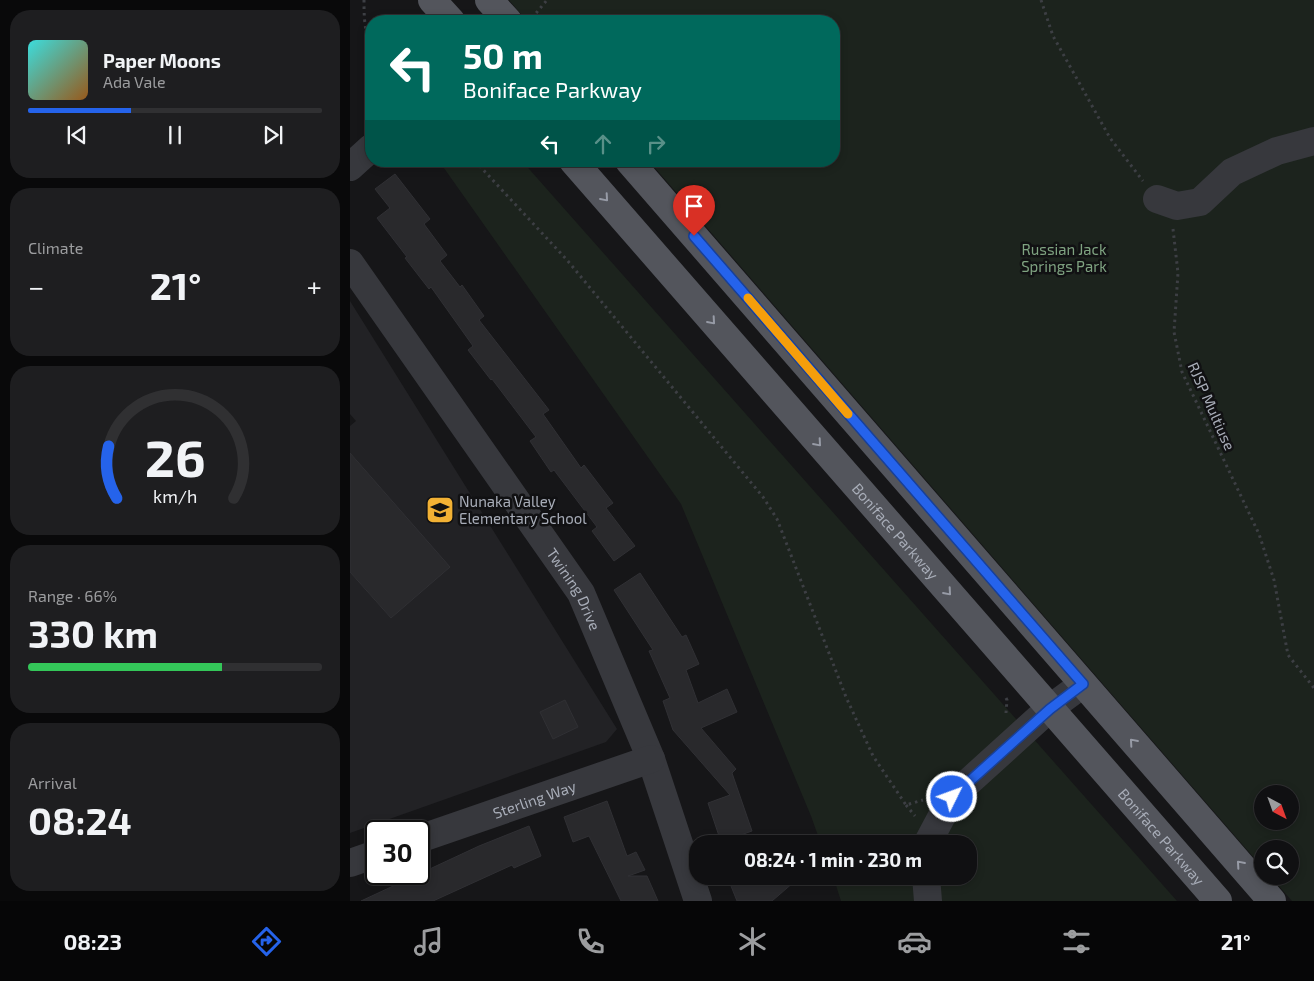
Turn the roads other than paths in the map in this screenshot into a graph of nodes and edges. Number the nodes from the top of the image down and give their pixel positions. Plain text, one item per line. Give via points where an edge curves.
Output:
1 (432, 0) edge
2 (489, 0) edge
3 (446, 15) edge
4 (512, 15) edge
5 (1314, 140) edge
6 (365, 153) edge
7 (350, 167) edge
8 (578, 167) edge
9 (634, 167) edge
10 (1157, 199) road end
11 (350, 263) edge
12 (1083, 684) junction
13 (1050, 709) junction
14 (651, 759) junction
15 (430, 835) edge
16 (932, 835) edge
17 (365, 858) edge
18 (350, 863) edge
19 (927, 885) edge
20 (698, 901) edge
21 (928, 901) edge
22 (1218, 901) edge
23 (1272, 901) edge

1 - 3 main road
2 - 4 main road
5 - 10 street via 1277,151 1232,172 1200,202 1177,206
6 - 7 street
8 -> 13 main road, Boniface Parkway
9 - 12 main road
11 - 14 street, Twining Drive via 581,593
12 - 13 street
23 -> 12 main road
13 - 16 street via 952,797
13 - 22 main road, Boniface Parkway
14 - 15 street, Sterling Way
14 - 20 street, Twining Drive
17 - 18 street
19 - 21 street

